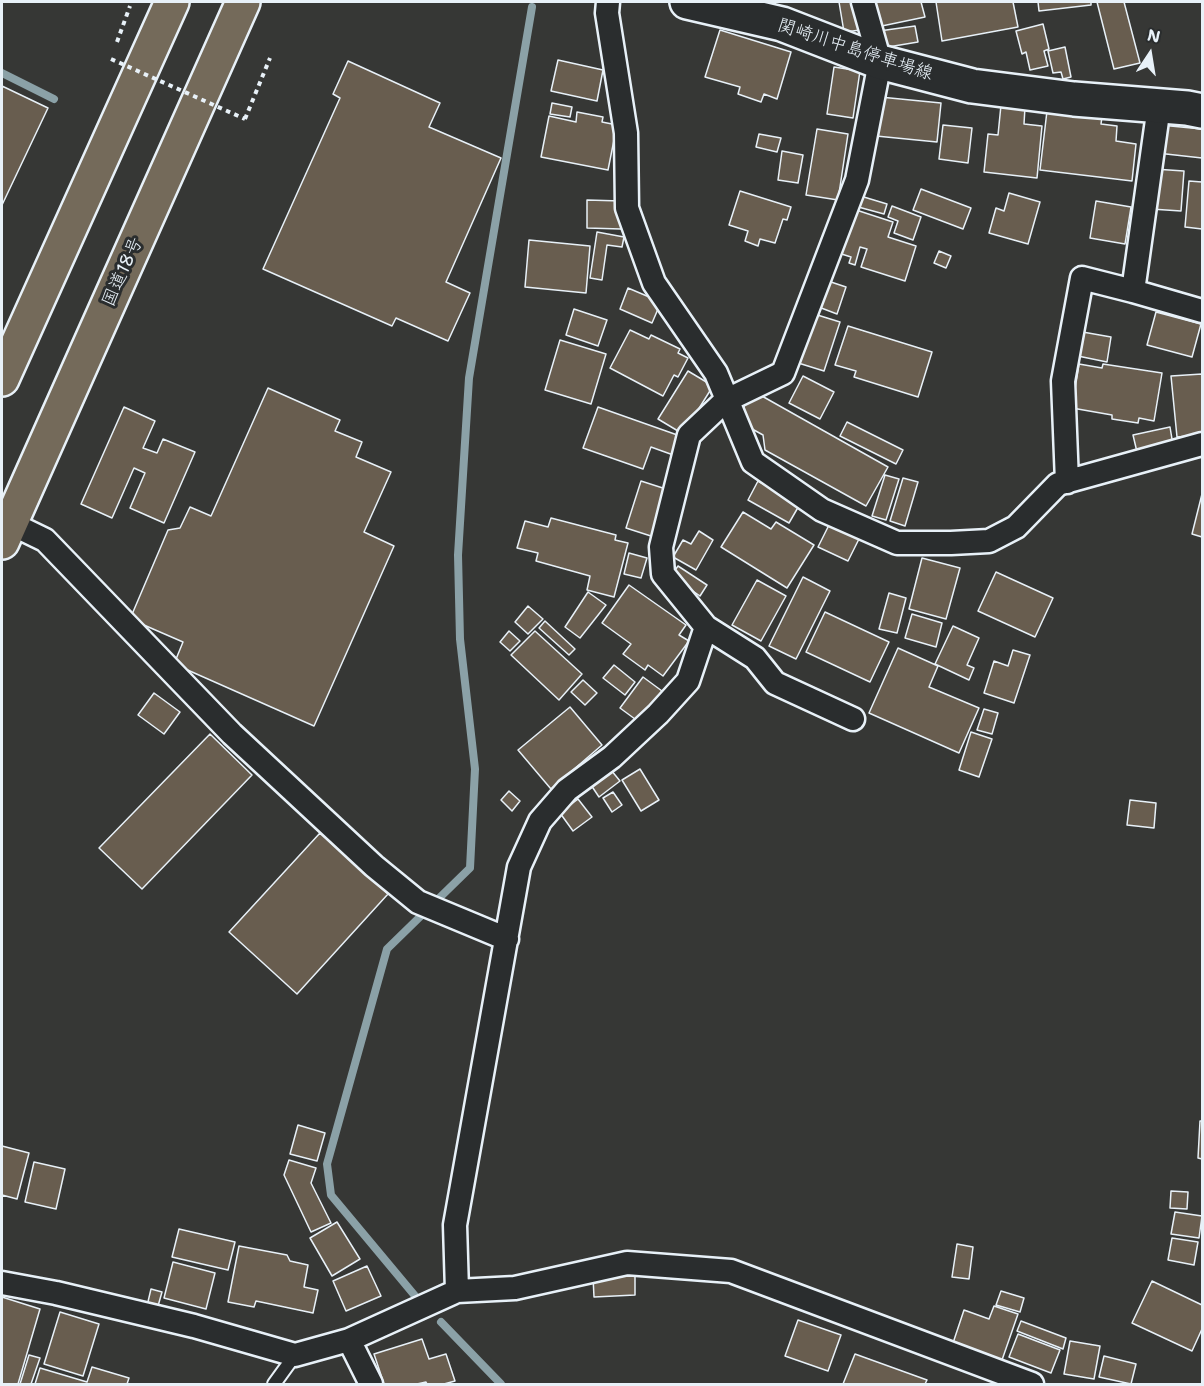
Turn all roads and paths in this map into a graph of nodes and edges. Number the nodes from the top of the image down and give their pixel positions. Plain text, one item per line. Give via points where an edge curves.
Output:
1 (172, 2) edge
2 (243, 2) edge
3 (608, 2) edge
4 (687, 2) edge
5 (862, 2) edge
6 (130, 6) dead end
7 (270, 58) dead end
8 (880, 62) junction
9 (1159, 106) junction
10 (1203, 111) edge
11 (1133, 291) junction
12 (1203, 311) edge
13 (2, 379) edge
14 (725, 400) junction
15 (1203, 444) edge
16 (1067, 482) junction
17 (6, 533) edge
18 (706, 627) junction
19 (853, 719) dead end
20 (507, 939) junction
21 (2, 1283) edge
22 (457, 1291) junction
23 (349, 1340) junction
24 (295, 1355) junction
25 (274, 1384) edge
26 (371, 1384) edge
27 (1032, 1384) edge

1 - 13 highway
2 - 17 highway, 国道18号
3 - 14 street via 626,133 627,208 654,283 716,373
4 - 8 main road, 関崎川中島停車場線 via 782,24
5 - 8 street
6 - 7 path, bridge via 111,59 245,119
8 - 9 main road, 関崎川中島停車場線 via 972,86
8 - 14 street via 857,180 783,373
9 - 10 main road, 関崎川中島停車場線
9 - 11 street
11 - 12 street
11 - 16 street via 1082,278 1063,381
14 - 16 street via 753,462 822,510 897,543 989,541 1016,527 1058,484
14 - 18 street via 689,435 661,547 663,574
15 - 16 street
17 - 20 street via 45,540 232,734 374,866 427,906
18 - 19 street via 755,658 775,683
18 - 20 street via 687,681 658,714 612,757 567,790 540,821 519,867
20 - 22 street via 455,1225
21 - 24 street via 194,1326
22 - 23 street
22 - 27 street via 515,1288 627,1263 731,1271
23 - 24 street
23 - 26 street
24 - 25 lane

